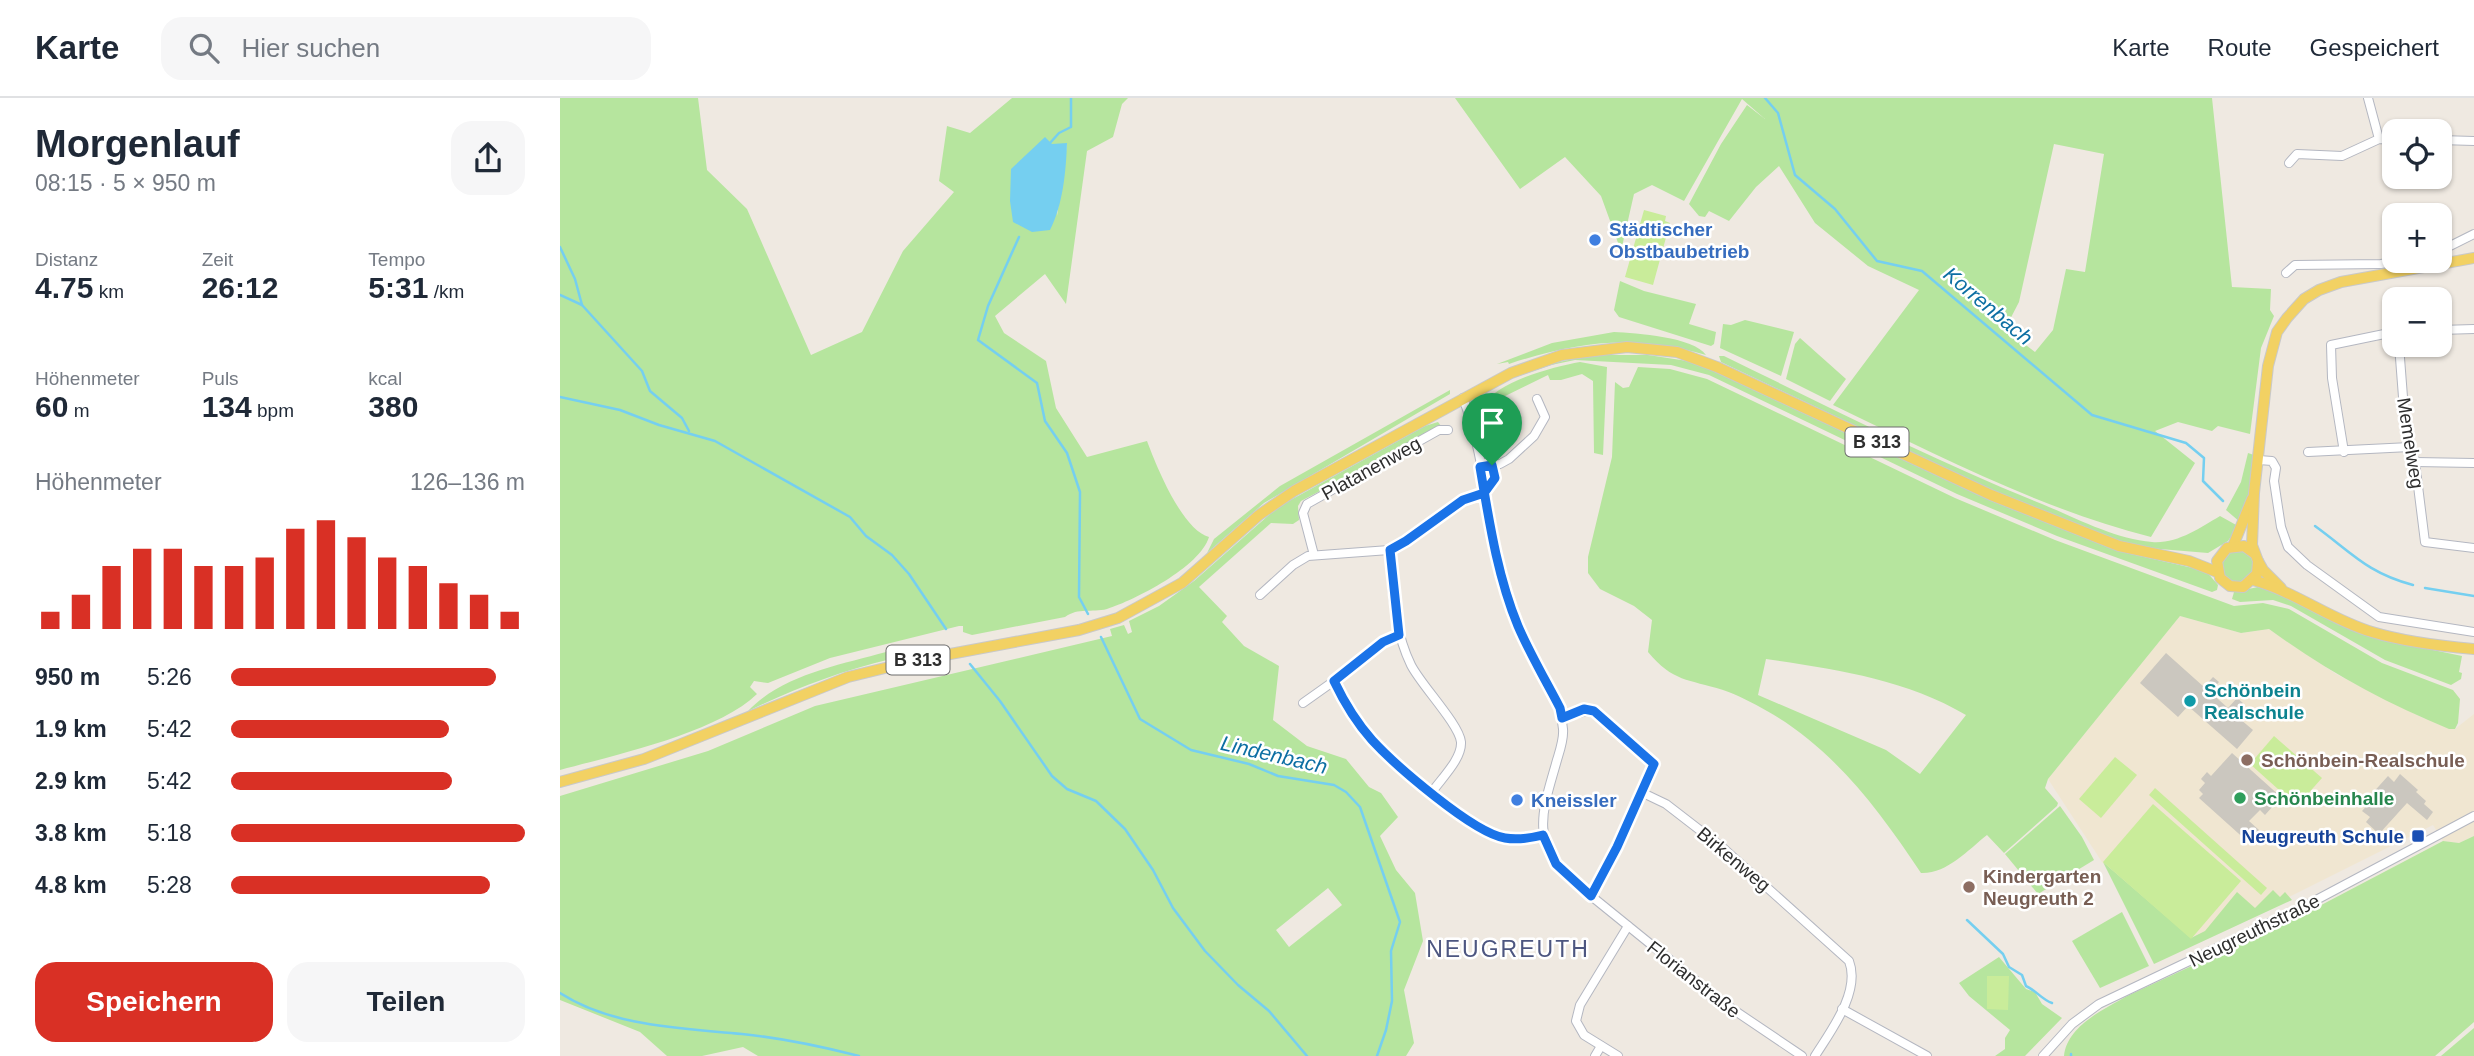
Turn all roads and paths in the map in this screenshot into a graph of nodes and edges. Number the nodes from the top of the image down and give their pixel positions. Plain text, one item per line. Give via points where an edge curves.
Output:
1 (2368, 98) edge
2 (2379, 139) junction
3 (2382, 139) edge
4 (2452, 140) edge
5 (2474, 141) edge
6 (2289, 163) dead end
7 (2474, 234) edge
8 (2452, 245) edge
9 (2474, 258) edge
10 (2382, 264) edge
11 (2286, 273) dead end
12 (2474, 329) edge
13 (2452, 330) edge
14 (2382, 334) edge
15 (2400, 357) edge
16 (1462, 398) junction
17 (1537, 399) dead end
18 (1448, 430) dead end
19 (2410, 447) junction
20 (2308, 452) dead end
21 (2344, 452) junction
22 (2259, 460) junction
23 (2415, 462) junction
24 (2474, 463) edge
25 (1492, 465) junction
26 (1480, 467) junction
27 (1484, 493) junction
28 (2254, 493) junction
29 (2232, 545) junction
30 (2474, 548) edge
31 (1390, 550) junction
32 (1314, 555) junction
33 (2219, 556) junction
34 (2257, 557) junction
35 (2189, 561) junction
36 (2217, 572) junction
37 (2253, 580) junction
38 (2283, 590) junction
39 (1260, 595) dead end
40 (2474, 632) edge
41 (1399, 635) junction
42 (2458, 648) junction
43 (2474, 649) edge
44 (2474, 655) edge
45 (1334, 681) junction
46 (1303, 703) dead end
47 (1562, 718) junction
48 (560, 782) edge
49 (1432, 792) junction
50 (1643, 793) junction
51 (2474, 816) edge
52 (1543, 835) junction
53 (1591, 896) junction
54 (1628, 926) junction
55 (1842, 1009) junction
56 (1601, 1046) junction
57 (1595, 1056) edge
58 (1618, 1056) edge
59 (1802, 1056) edge
60 (1815, 1056) edge
61 (1927, 1056) edge
62 (2043, 1056) edge

1 - 2 street
2 - 3 street
2 - 6 street via 2342,156 2297,154
4 - 5 street
7 - 8 street
9 - 22 main road via 2341,282 2304,299 2277,332 2272,347
10 - 11 street via 2295,265
12 - 13 street
14 - 21 street via 2331,345
15 - 19 street, Memelweg
16 - 26 street
16 - 35 main road, B 313 via 1511,373 1562,355 1627,347 1677,352 1991,495 2119,546
16 - 48 main road, B 313 via 1283,498 1182,583 1118,618 848,677 644,759
17 - 25 street via 1545,417 1542,426 1509,459
18 - 32 street, Platanenweg via 1439,430 1307,504 1303,513
19 - 21 street
19 - 23 street, Memelweg
20 - 21 street
22 - 28 main road
22 - 40 street via 2272,461 2276,468 2277,509 2288,547 2316,572 2379,617
23 - 24 street
23 - 30 street, Memelweg via 2425,542
25 - 26 street
25 - 27 street via 1495,478
26 - 27 street
27 - 31 street via 1463,500
27 - 47 street via 1510,603
28 - 29 main road
28 - 34 main road via 2252,545
29 - 33 main road
29 - 34 main road via 2244,546
31 - 32 street
31 - 41 street
32 - 39 street via 1296,562
33 - 35 main road, B 313
33 - 36 main road
34 - 37 main road
34 - 38 main road
35 - 36 main road, B 313
36 - 37 main road via 2230,586 2243,587
37 - 38 main road
38 - 42 main road via 2371,632
41 - 45 street via 1383,642
41 - 49 street via 1417,676 1461,743 1458,755
42 - 43 main road
42 - 44 street
45 - 46 street
45 - 49 street via 1370,738
47 - 50 street via 1584,709 1594,711 1651,760 1654,767
47 - 52 street via 1563,734 1542,815
49 - 52 street via 1494,835 1517,839
50 - 53 street
50 - 55 street, Birkenweg via 1666,804 1723,848 1849,961 1852,974
51 - 62 street, Neugreuthstraße via 2303,906 2099,1004 2072,1024
52 - 53 street, Florianstraße via 1556,864
53 - 54 street, Florianstraße
54 - 56 street via 1577,1013 1578,1028
54 - 59 street, Florianstraße via 1722,1002
55 - 60 street, Birkenweg
55 - 61 street
56 - 57 street
56 - 58 street

